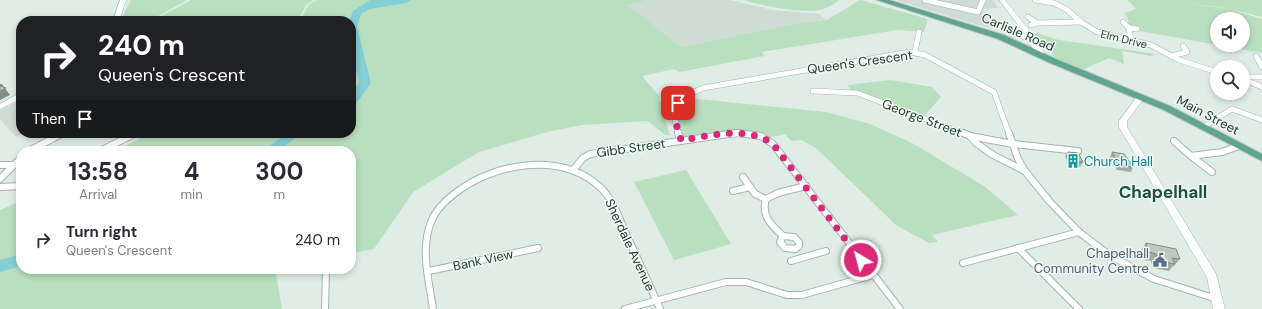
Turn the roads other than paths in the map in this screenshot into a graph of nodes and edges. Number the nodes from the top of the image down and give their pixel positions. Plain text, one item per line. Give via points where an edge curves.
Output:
1 (123, 0) edge
2 (881, 0) edge
3 (925, 0) edge
4 (983, 0) edge
5 (1002, 0) edge
6 (1035, 0) edge
7 (1060, 0) edge
8 (1054, 4) junction
9 (118, 16) edge
10 (1028, 17) dead end
11 (1081, 22) junction
12 (1123, 22) dead end
13 (1037, 23) junction
14 (1031, 25) dead end
15 (1020, 26) junction
16 (1129, 28) junction
17 (1137, 29) dead end
18 (918, 32) dead end
19 (1009, 34) junction
20 (1001, 37) junction
21 (1131, 40) junction
22 (1034, 42) junction
23 (1183, 46) dead end
24 (915, 52) junction
25 (1041, 55) junction
26 (1171, 56) junction
27 (1256, 56) dead end
28 (1262, 67) edge
29 (1210, 70) edge
30 (1262, 77) edge
31 (1250, 78) edge
32 (1250, 81) edge
33 (1262, 87) edge
34 (813, 91) dead end
35 (1141, 97) junction
36 (16, 99) edge
37 (0, 107) edge
38 (1262, 120) edge
39 (1203, 126) junction
40 (970, 136) junction
41 (54, 138) edge
42 (126, 138) edge
43 (681, 140) junction
44 (1174, 141) dead end
45 (1013, 144) junction
46 (39, 146) edge
47 (110, 146) edge
48 (1239, 146) junction
49 (1078, 151) edge
50 (1191, 156) junction
51 (1262, 158) edge
52 (16, 162) edge
53 (0, 165) edge
54 (13, 165) junction
55 (573, 170) junction
56 (1025, 171) junction
57 (1212, 172) dead end
58 (743, 177) dead end
59 (0, 179) edge
60 (16, 186) edge
61 (806, 186) junction
62 (0, 187) edge
63 (750, 187) junction
64 (733, 191) dead end
65 (766, 199) junction
66 (1079, 232) junction
67 (783, 236) junction
68 (538, 248) dead end
69 (1018, 248) junction
70 (795, 249) junction
71 (826, 251) dead end
72 (800, 258) junction
73 (791, 261) dead end
74 (963, 263) dead end
75 (429, 271) junction
76 (326, 274) edge
77 (873, 275) junction
78 (1218, 299) junction
79 (656, 301) junction
80 (325, 309) edge
81 (433, 309) edge
82 (625, 309) edge
83 (660, 309) edge
84 (900, 309) edge
85 (1079, 309) edge
86 (1219, 309) edge

1 - 9 street
2 - 20 main road, Carlisle Road
3 - 4 street via 978,12
5 - 15 street
6 - 8 street, Elm Drive
7 - 8 street
8 - 11 street, Elm Drive via 1066,8
10 - 13 street
11 - 13 street
11 - 21 street, Elm Drive via 1097,32
12 - 16 street
13 - 14 street
15 - 19 street via 1018,31
15 - 22 street
16 - 17 street
16 - 21 street
18 - 24 street
19 - 20 street
19 - 22 street via 1023,36
20 - 25 main road, Carlisle Road
21 - 26 street, Elm Drive via 1151,45
22 - 25 street
23 - 26 street via 1187,52
24 - 43 street, Queen's Crescent via 702,88 684,98 675,107 673,113
24 - 45 street, Queen's Crescent via 950,67 994,92
25 - 35 main road, Carlisle Road
26 - 29 street, Elm Drive
27 - 28 street
30 - 31 street
32 - 33 street
34 - 40 street, George Street via 856,93
35 - 39 main road, Main Street
35 - 78 street via 1123,121 1123,127 1212,277
36 - 37 street
38 - 39 street via 1232,109
39 - 48 main road, Main Street
40 - 45 street
40 - 56 street, George Street via 993,155
41 - 46 street
42 - 47 street
43 - 55 street, Gibb Street via 590,154 582,158
43 - 61 street, Gibb Street via 736,133 761,136 773,144
44 - 50 street
45 - 49 street
45 - 56 street, Queen's Crescent
48 - 50 street via 1222,152
48 - 51 main road, Main Street
50 - 57 street
52 - 54 street
53 - 54 street
54 - 59 street
55 - 75 street, Sherdale Avenue via 537,165 516,166 489,172 468,182 445,202 431,221 425,244
55 - 79 street, Sherdale Avenue via 599,186 609,196
56 - 66 street, George Street
58 - 63 street
60 - 62 street
61 - 65 street
61 - 77 street, Gibb Street
63 - 64 street
63 - 65 street via 755,194
65 - 67 street via 763,206 764,217
66 - 69 street
66 - 78 street, George Street via 1109,255 1138,272
67 - 70 street via 780,242 783,246 790,250
67 - 70 street via 793,236 798,240 800,245
68 - 75 street, Bank View
69 - 74 street
69 - 85 street
70 - 72 street
71 - 72 street
72 - 73 street
75 - 81 street, Sherdale Avenue
76 - 80 street
77 - 79 street via 802,295 787,295 746,282 726,282
77 - 84 street, Gibb Street
78 - 86 street
79 - 82 street
79 - 83 street, Sherdale Avenue

